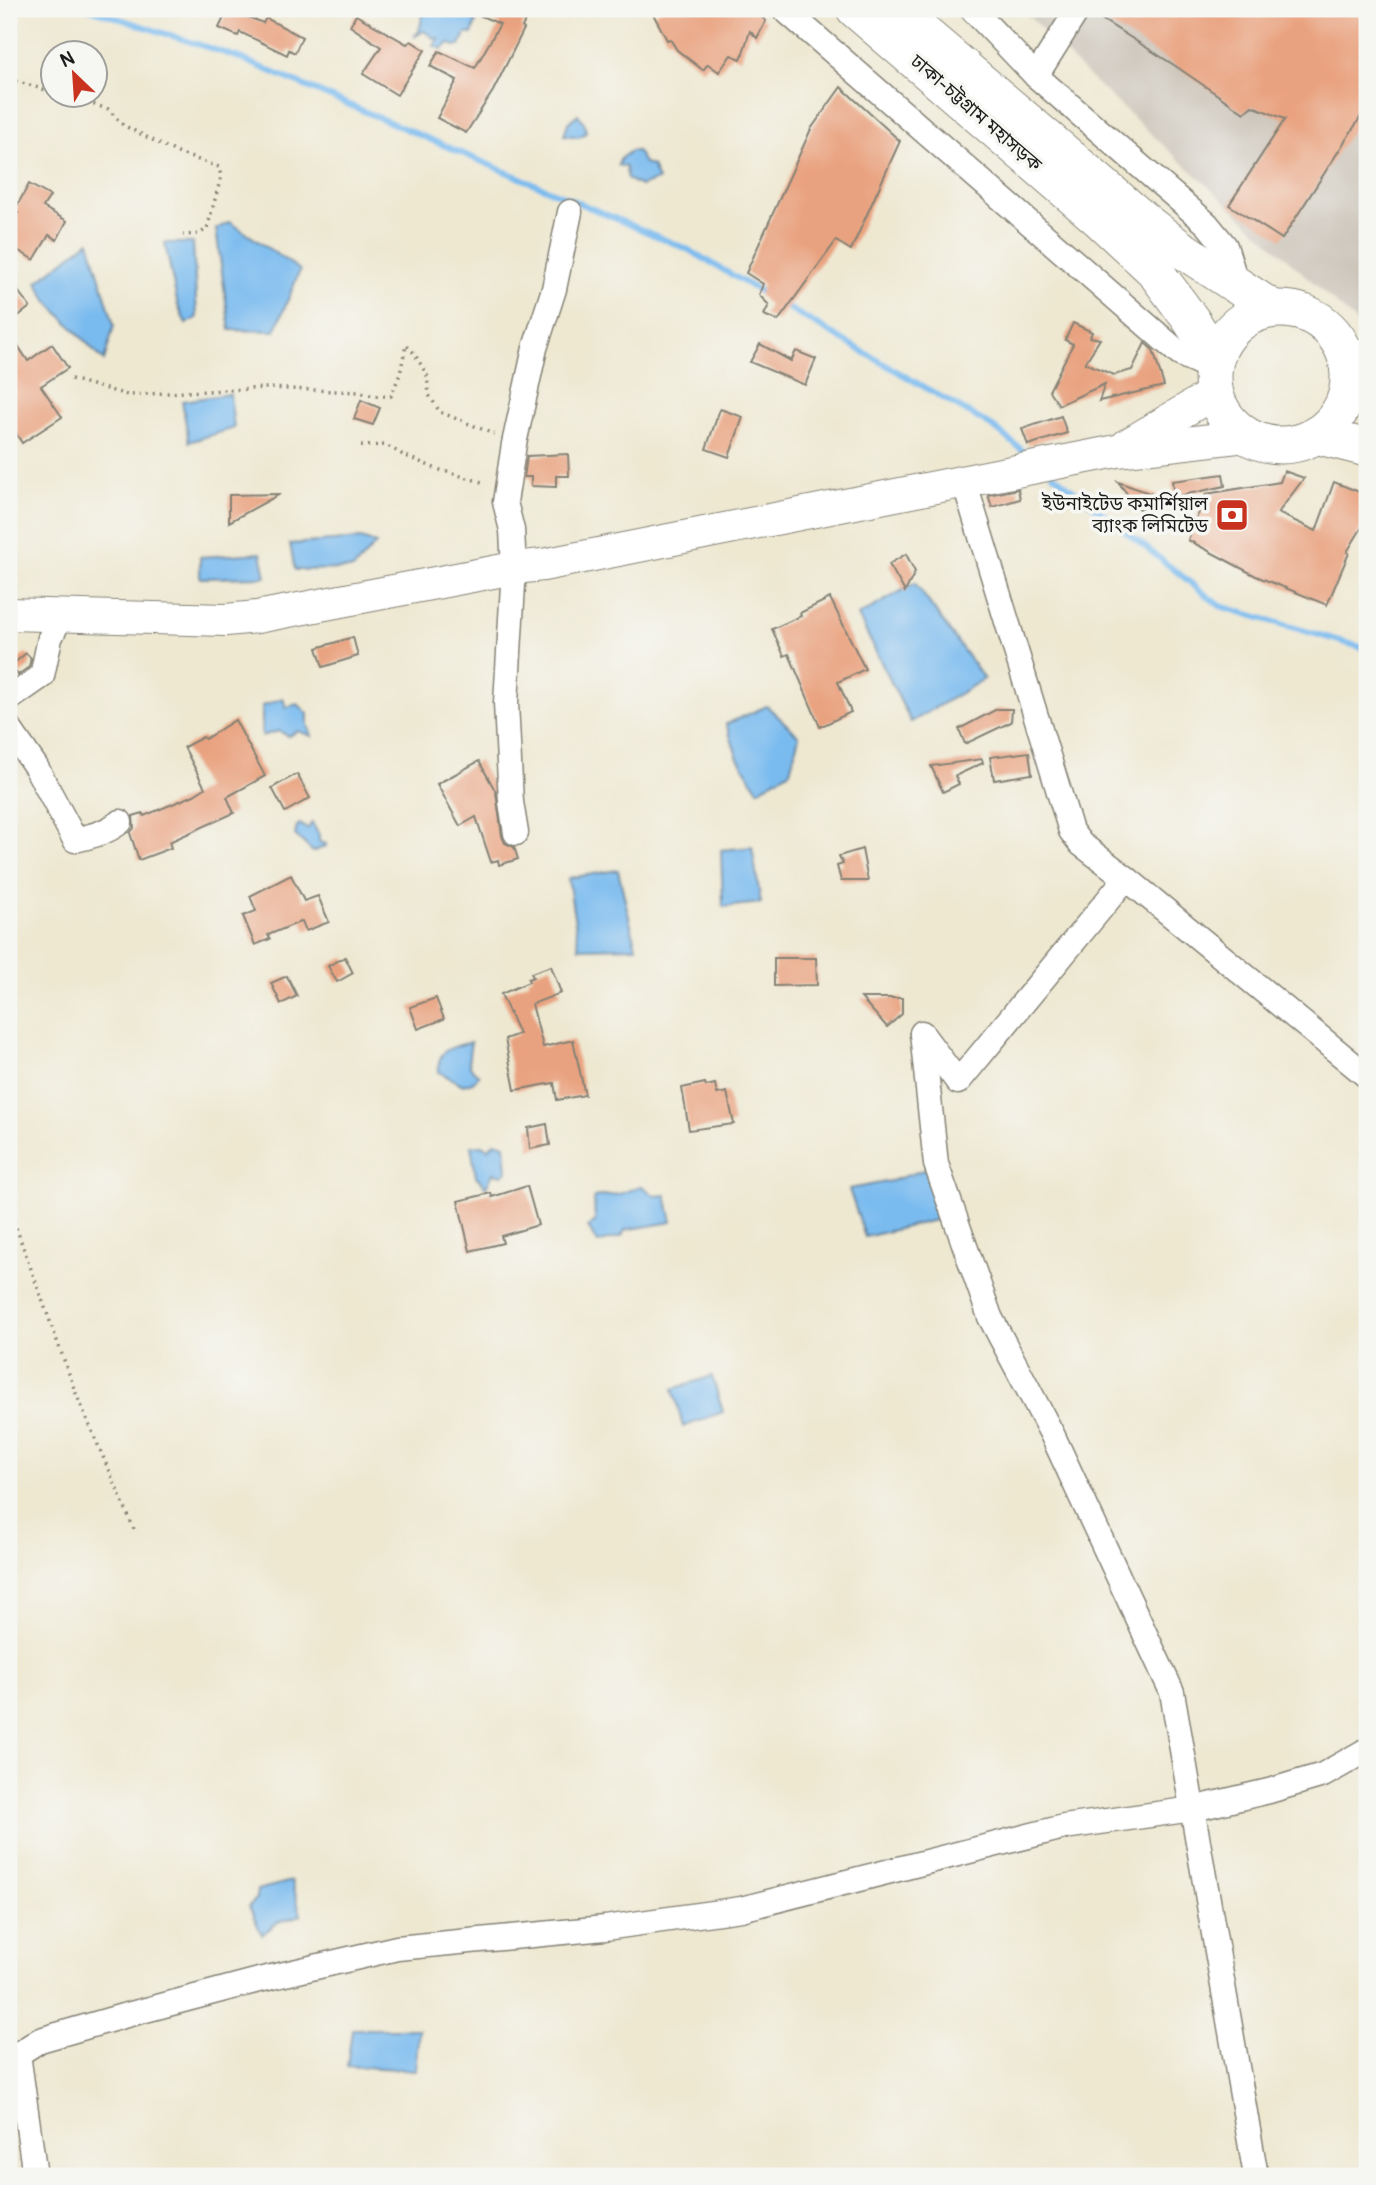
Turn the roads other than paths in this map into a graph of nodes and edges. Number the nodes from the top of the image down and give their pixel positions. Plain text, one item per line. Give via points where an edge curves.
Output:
1 (784, 9) edge
2 (855, 9) edge
3 (895, 9) edge
4 (972, 9) edge
5 (1078, 9) edge
6 (1036, 76) junction
7 (1106, 207) junction
8 (569, 212) dead end
9 (1237, 285) junction
10 (1273, 309) junction
11 (1357, 365) edge
12 (1214, 373) junction
13 (1316, 435) junction
14 (1246, 436) junction
15 (1367, 448) edge
16 (1117, 451) junction
17 (964, 481) junction
18 (514, 568) junction
19 (9, 614) edge
20 (61, 616) junction
21 (9, 699) edge
22 (9, 728) edge
23 (120, 822) dead end
24 (516, 833) dead end
25 (1126, 877) junction
26 (1367, 1076) edge
27 (1367, 1750) edge
28 (1193, 1809) junction
29 (35, 2176) edge
30 (1256, 2176) edge

1 - 12 street via 1180,354
2 - 7 highway, ঢাকা-চট্টগ্রাম মহাসড়ক
3 - 7 highway, ঢাকা-চট্টগ্রাম মহাসড়ক
4 - 6 street
5 - 6 street
6 - 9 street via 1207,224 1225,246
7 - 9 highway
7 - 12 highway via 1191,320
8 - 18 street via 513,444 505,502
9 - 10 highway
10 - 11 highway via 1296,310 1317,319
10 - 12 highway via 1248,317 1227,334
11 - 13 highway via 1336,417
12 - 14 highway via 1226,417
12 - 16 main road
13 - 14 highway via 1293,444 1269,444
13 - 15 highway
14 - 16 main road
16 - 17 main road
17 - 18 main road
17 - 25 street via 1071,831 1081,844
18 - 20 main road via 257,617
18 - 24 street via 506,703
19 - 20 main road
20 - 21 street via 41,676
22 - 23 street via 75,840
25 - 26 street
25 - 28 street via 958,1082 922,1033 936,1164 990,1317 1052,1434 1172,1692
27 - 28 street via 1323,1775
28 - 29 street via 1063,1828 741,1909 605,1928 397,1948 40,2040 18,2054
28 - 30 street

